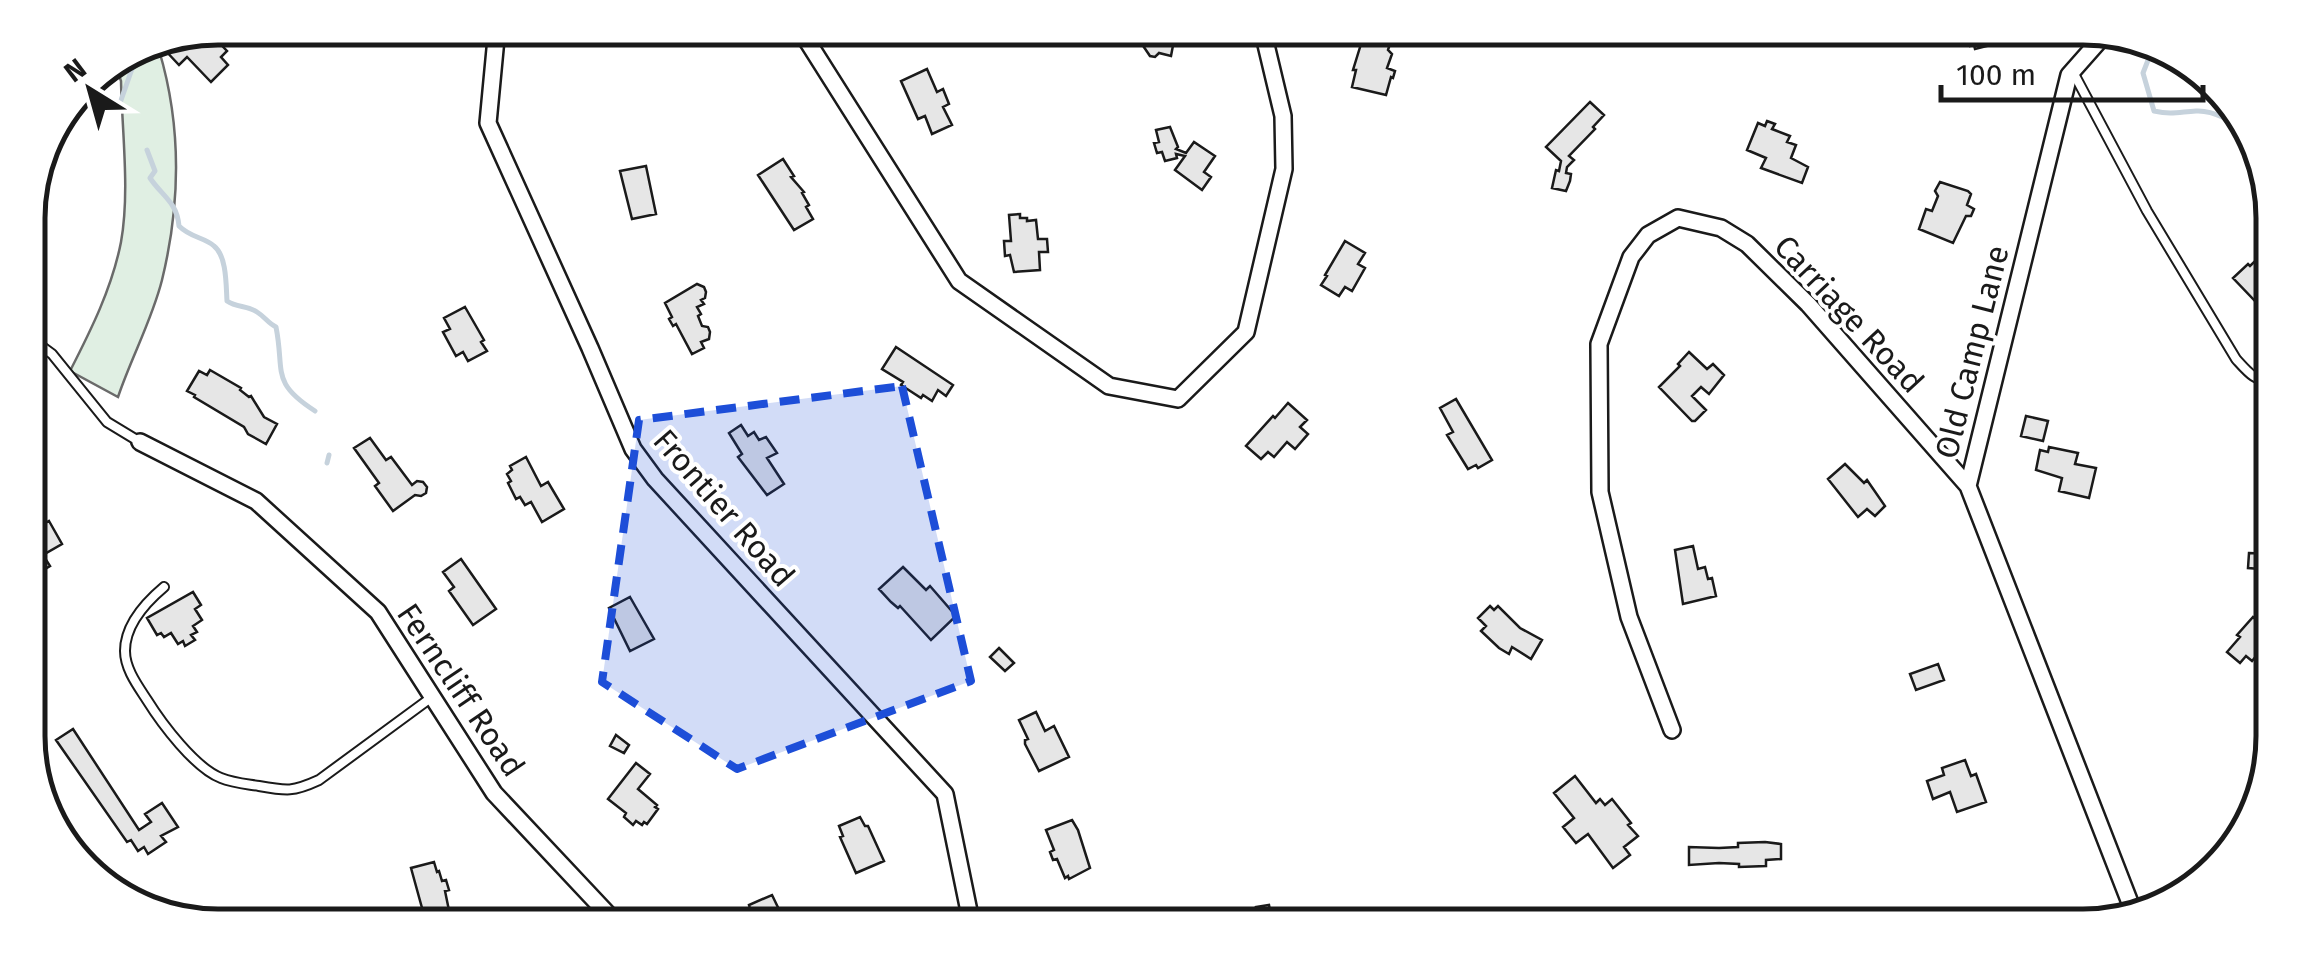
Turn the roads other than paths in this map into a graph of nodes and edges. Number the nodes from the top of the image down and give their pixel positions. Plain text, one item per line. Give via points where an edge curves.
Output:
1 (495, 45) edge
2 (810, 45) edge
3 (1266, 45) edge
4 (2094, 45) edge
5 (2072, 70) junction
6 (45, 349) edge
7 (2256, 378) edge
8 (140, 442) joint
9 (1968, 486) junction
10 (164, 586) dead end
11 (432, 696) junction
12 (1672, 730) dead end
13 (2130, 902) edge
14 (603, 909) edge
15 (968, 909) edge

1 - 15 street, Frontier Road via 488,123 633,449 944,794
2 - 3 street via 959,281 1109,386 1178,398 1246,332 1284,169 1283,116
4 - 5 street, Old Camp Lane
5 - 7 lane via 2147,211 2236,359
5 - 9 street, Old Camp Lane
6 - 8 lane via 107,422
8 - 11 street, Ferncliff Road via 256,501 378,612
9 - 12 street, Carriage Road via 1747,244 1721,228 1678,218 1648,236 1631,257 1599,344 1600,492 1630,617
9 - 13 street, Old Camp Lane
10 - 11 lane via 133,623 127,663 165,729 224,780 298,790
11 - 14 street, Ferncliff Road via 494,793

